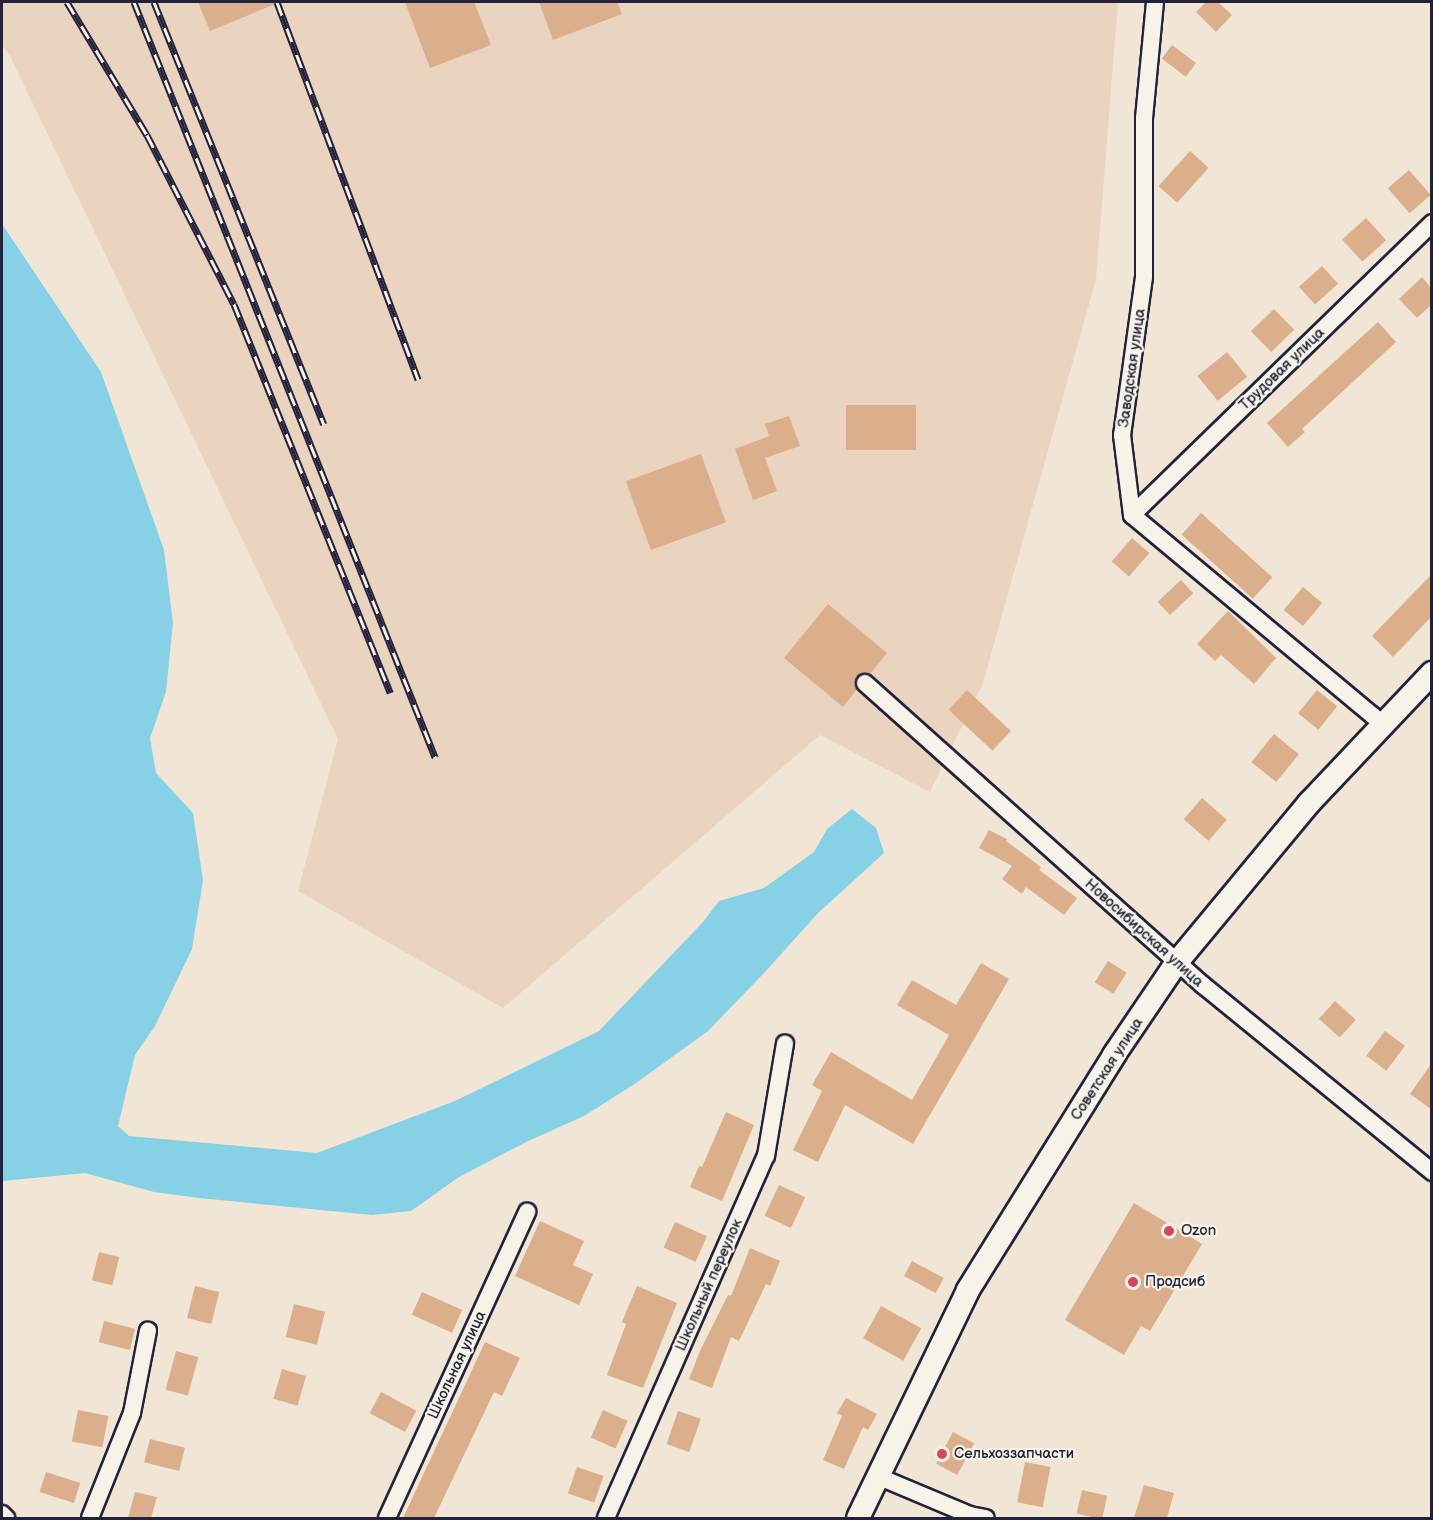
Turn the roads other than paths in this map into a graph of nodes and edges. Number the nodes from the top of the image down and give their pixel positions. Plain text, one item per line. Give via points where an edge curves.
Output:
1 (1155, 2) edge
2 (1431, 223) edge
3 (1132, 514) junction
4 (1431, 673) edge
5 (865, 683) dead end
6 (1384, 725) junction
7 (1177, 962) junction
8 (785, 1044) dead end
9 (1431, 1172) edge
10 (527, 1212) dead end
11 (148, 1331) dead end
12 (877, 1476) junction
13 (2, 1514) edge
14 (6, 1518) edge
15 (90, 1518) edge
16 (387, 1518) edge
17 (606, 1518) edge
18 (858, 1518) edge
19 (986, 1518) edge

1 - 3 street, Заводская улица via 1144,118 1144,277 1122,435
2 - 3 street, Трудовая улица
3 - 6 street
4 - 6 main road, Советская улица
5 - 7 street, Новосибирская улица
6 - 7 main road, Советская улица via 1309,803
7 - 9 street, Новосибирская улица
7 - 12 main road, Советская улица via 1114,1055 968,1290
8 - 17 street, Школьный переулок via 766,1156
10 - 16 street, Школьная улица
11 - 15 street via 132,1413
12 - 18 main road, Советская улица
12 - 19 street
13 - 14 street

